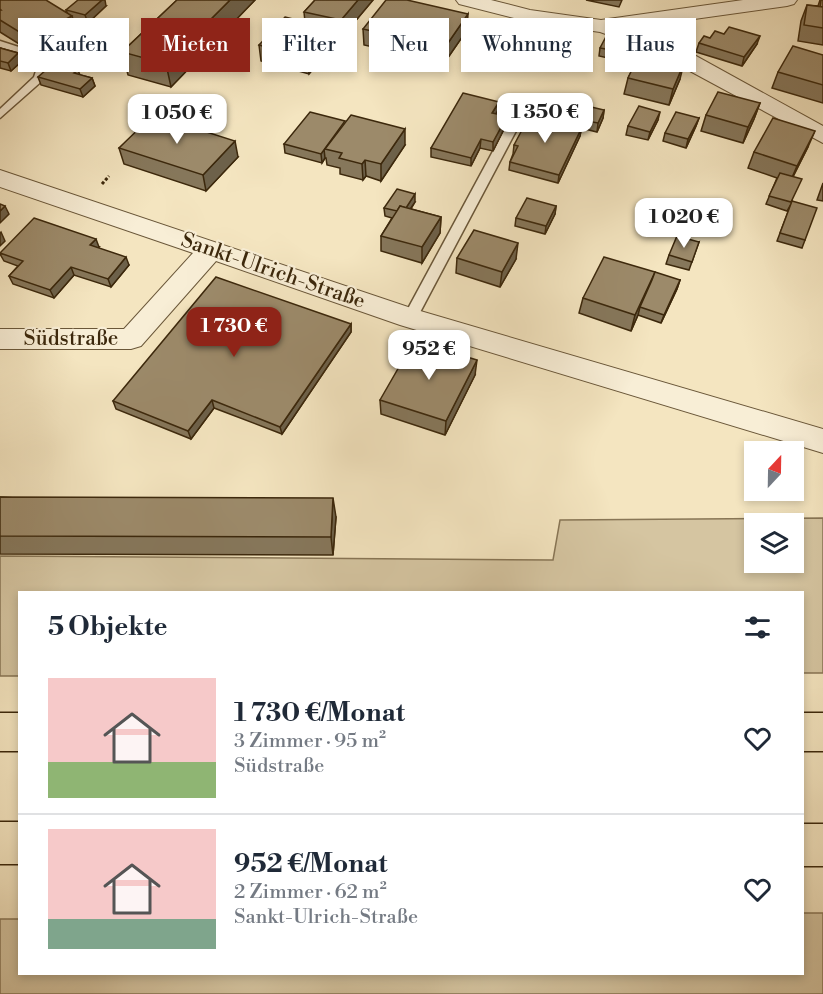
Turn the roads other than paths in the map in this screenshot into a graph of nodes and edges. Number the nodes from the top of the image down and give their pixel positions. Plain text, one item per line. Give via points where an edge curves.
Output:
1 (466, 0) edge
2 (787, 0) edge
3 (601, 26) junction
4 (0, 44) edge
5 (0, 115) edge
6 (511, 129) dead end
7 (823, 136) edge
8 (0, 178) edge
9 (212, 250) junction
10 (410, 318) junction
11 (0, 339) edge
12 (823, 441) edge
13 (0, 732) edge
14 (18, 732) edge
15 (804, 732) edge
16 (823, 732) edge
17 (0, 843) edge
18 (18, 843) edge
19 (804, 845) edge
20 (823, 845) edge

1 - 3 street via 530,16
2 - 3 street
3 - 7 street via 659,45
4 - 5 lane via 24,52 42,67 39,78
6 - 10 lane
8 - 9 street, Sankt-Ulrich-Straße
9 - 10 street, Sankt-Ulrich-Straße
9 - 11 street, Südstraße via 131,339
10 - 12 street, Sankt-Ulrich-Straße
13 - 14 highway
15 - 16 highway
17 - 18 highway
19 - 20 highway

